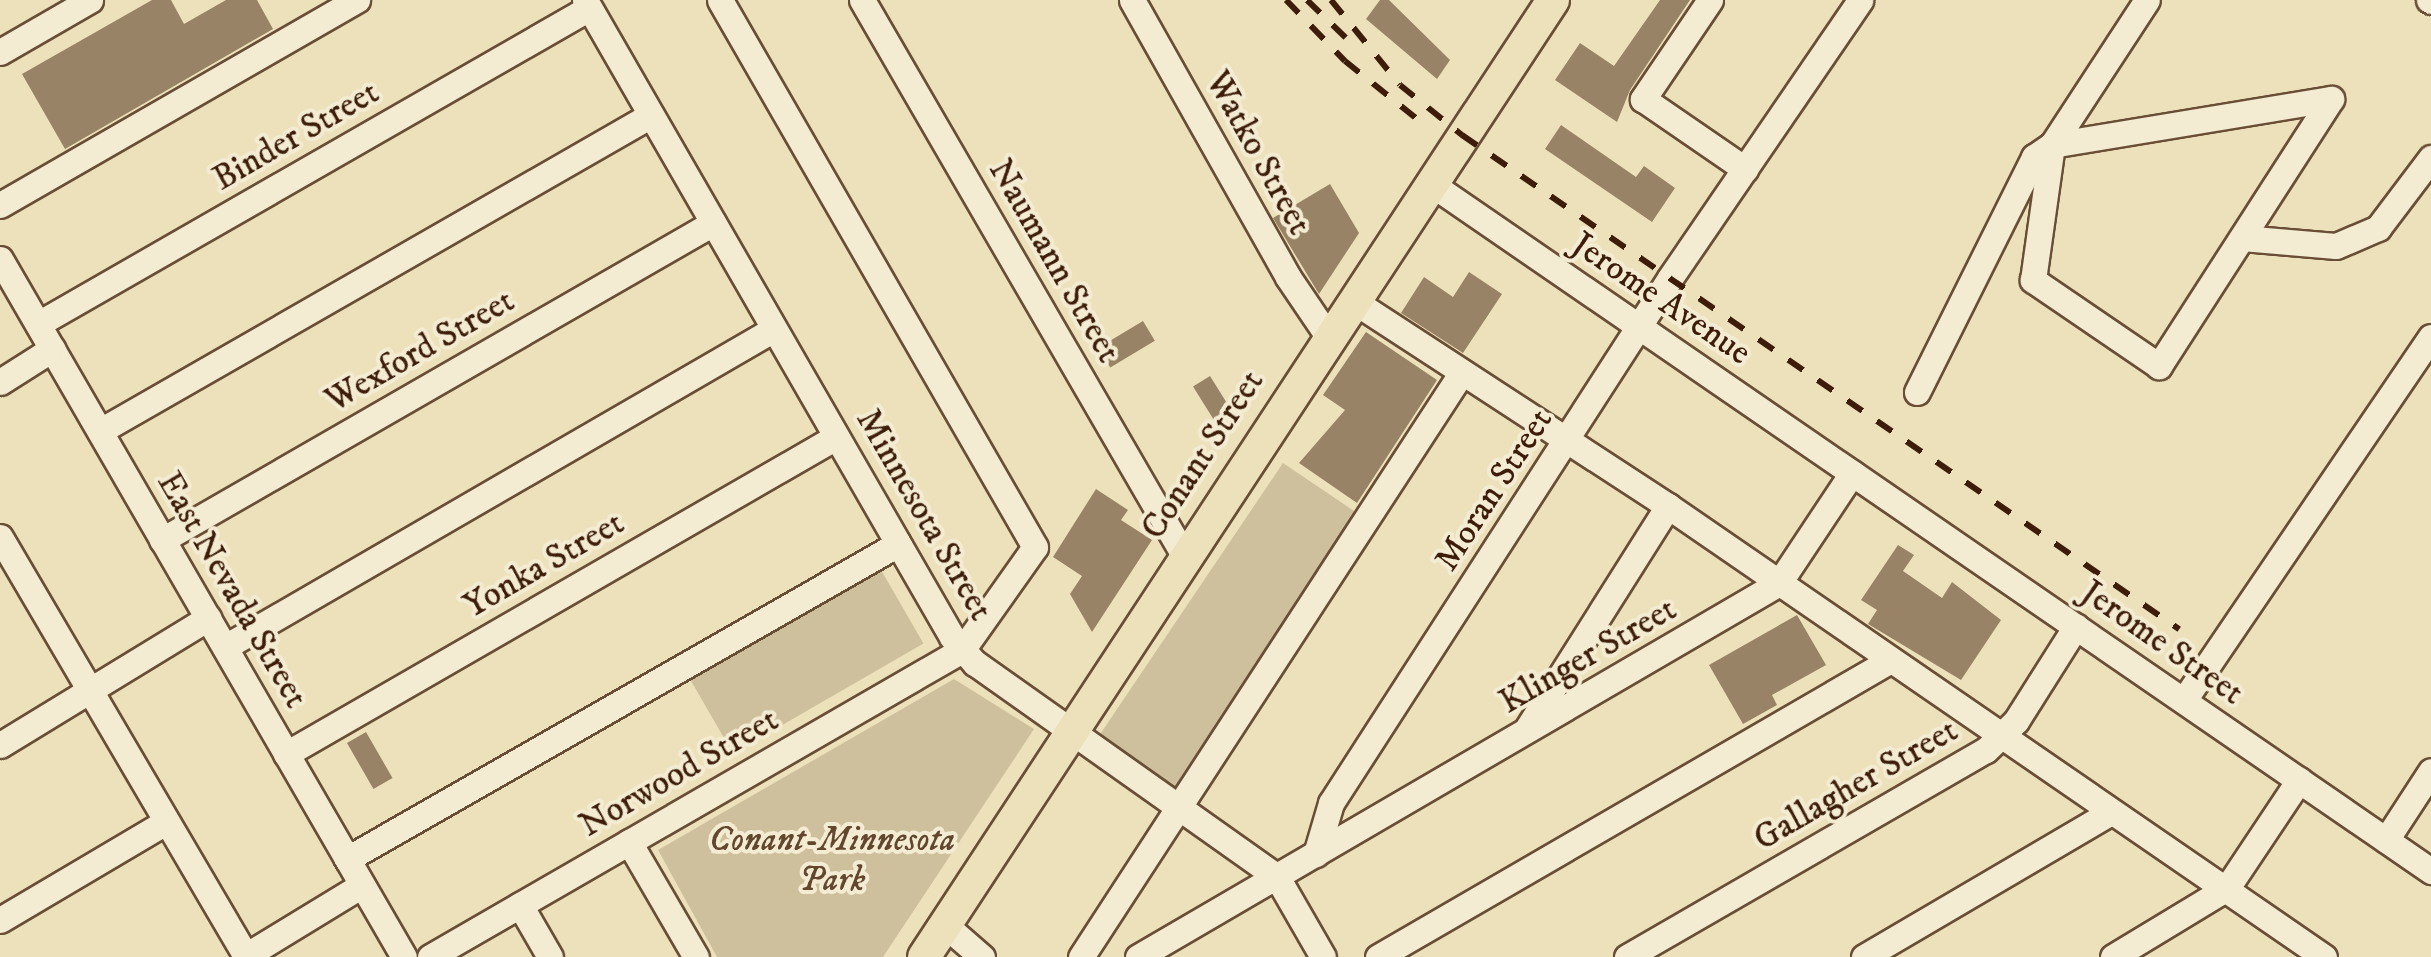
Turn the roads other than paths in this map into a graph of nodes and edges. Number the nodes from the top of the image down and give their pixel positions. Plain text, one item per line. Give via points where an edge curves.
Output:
1 (90, 0) edge
2 (357, 0) edge
3 (720, 0) edge
4 (862, 0) edge
5 (1132, 0) edge
6 (1553, 0) edge
7 (1710, 0) edge
8 (1860, 0) edge
9 (2147, 0) edge
10 (587, 4) edge
11 (0, 52) edge
12 (651, 115) junction
13 (2052, 146) junction
14 (2431, 158) edge
15 (1745, 168) junction
16 (1430, 183) junction
17 (0, 205) edge
18 (713, 223) junction
19 (2242, 238) junction
20 (0, 259) edge
21 (1352, 300) junction
22 (38, 324) junction
23 (1640, 327) junction
24 (774, 329) junction
25 (1328, 336) junction
26 (2431, 337) edge
27 (52, 349) junction
28 (1462, 372) junction
29 (0, 382) edge
30 (1917, 392) dead end
31 (100, 432) junction
32 (836, 437) junction
33 (1568, 441) junction
34 (1852, 473) junction
35 (1668, 506) junction
36 (162, 540) junction
37 (898, 544) junction
38 (3, 551) edge
39 (1185, 557) junction
40 (1779, 583) junction
41 (208, 618) junction
42 (2076, 626) junction
43 (224, 647) junction
44 (962, 650) junction
45 (1889, 660) junction
46 (88, 691) junction
47 (2184, 700) junction
48 (1072, 732) junction
49 (1524, 734) junction
50 (2000, 739) junction
51 (0, 745) edge
52 (286, 754) junction
53 (2431, 771) edge
54 (2299, 780) junction
55 (1176, 806) junction
56 (2111, 812) junction
57 (166, 822) junction
58 (2386, 840) junction
59 (629, 842) junction
60 (1316, 854) junction
61 (347, 859) junction
62 (2431, 871) edge
63 (1276, 877) junction
64 (362, 885) junction
65 (2227, 888) junction
66 (520, 905) junction
67 (0, 920) edge
68 (945, 925) junction
69 (245, 957) edge
70 (404, 957) edge
71 (430, 957) edge
72 (550, 957) edge
73 (696, 957) edge
74 (924, 957) edge
75 (982, 957) edge
76 (1081, 957) edge
77 (1138, 957) edge
78 (1323, 957) edge
79 (1378, 957) edge
80 (1627, 957) edge
81 (1864, 957) edge
82 (2113, 957) edge
83 (2324, 957) edge

1 - 11 street
2 - 17 street
3 - 44 street via 1035,547
4 - 39 street, Naumann Street
5 - 25 street, Watko Street
6 - 16 main road, Conant Street
7 - 15 street via 1642,99
8 - 15 street, Moran Street
9 - 13 street
10 - 12 street, Minnesota Street
10 - 22 street, Binder Street
12 - 18 street, Minnesota Street
12 - 31 street
13 - 19 street via 2033,280 2159,366
13 - 19 street via 2331,99
13 - 30 street via 2034,156
14 - 19 street via 2378,228 2336,246
15 - 23 street, Moran Street
16 - 21 main road, Conant Street
16 - 23 street, Jerome Avenue
18 - 24 street, Minnesota Street
18 - 36 street, Wexford Street
20 - 22 street, East Nevada Street
21 - 25 main road, Conant Street
21 - 28 street
22 - 27 street, East Nevada Street
23 - 33 street, Moran Street
23 - 34 street, Jerome Avenue
24 - 32 street, Minnesota Street
24 - 43 street
25 - 39 main road, Conant Street
26 - 47 street
27 - 29 street
27 - 31 street, East Nevada Street
28 - 33 street
28 - 55 street
31 - 36 street, East Nevada Street
32 - 37 street, Minnesota Street
32 - 52 street, Yonka Street
33 - 35 street
33 - 60 street, Moran Street via 1332,803
34 - 40 street, Klinger Street
34 - 42 street, Jerome Street
35 - 40 street
35 - 49 street
36 - 41 street, East Nevada Street
37 - 44 street, Minnesota Street
37 - 61 street
38 - 46 street
39 - 48 main road, Conant Street
40 - 45 street
40 - 49 street, Klinger Street
41 - 43 street, East Nevada Street
41 - 46 street
42 - 47 street, Jerome Street
42 - 50 street, Gallagher Street
43 - 52 street, East Nevada Street
44 - 48 street, Minnesota Street
44 - 59 street, Norwood Street
45 - 50 street
45 - 79 street
46 - 51 street
46 - 57 street
47 - 54 street, Jerome Street
48 - 55 street, Minnesota Street
48 - 68 main road, Conant Street
49 - 60 street, Klinger Street
50 - 56 street
50 - 80 street, Gallagher Street
52 - 61 street, East Nevada Street
53 - 58 street
54 - 58 street, Jerome Street
54 - 65 street
55 - 63 street, Minnesota Street
55 - 76 street
56 - 65 street
56 - 81 street
57 - 67 street
57 - 69 street
58 - 62 street, Jerome Street
59 - 66 street, Norwood Street
59 - 73 street
60 - 63 street
61 - 64 street, East Nevada Street
63 - 77 street
63 - 78 street, Minnesota Street
64 - 69 street
64 - 70 street, East Nevada Street
65 - 82 street
65 - 83 street
66 - 71 street, Norwood Street
66 - 72 street
68 - 74 main road, Conant Street
68 - 75 street

